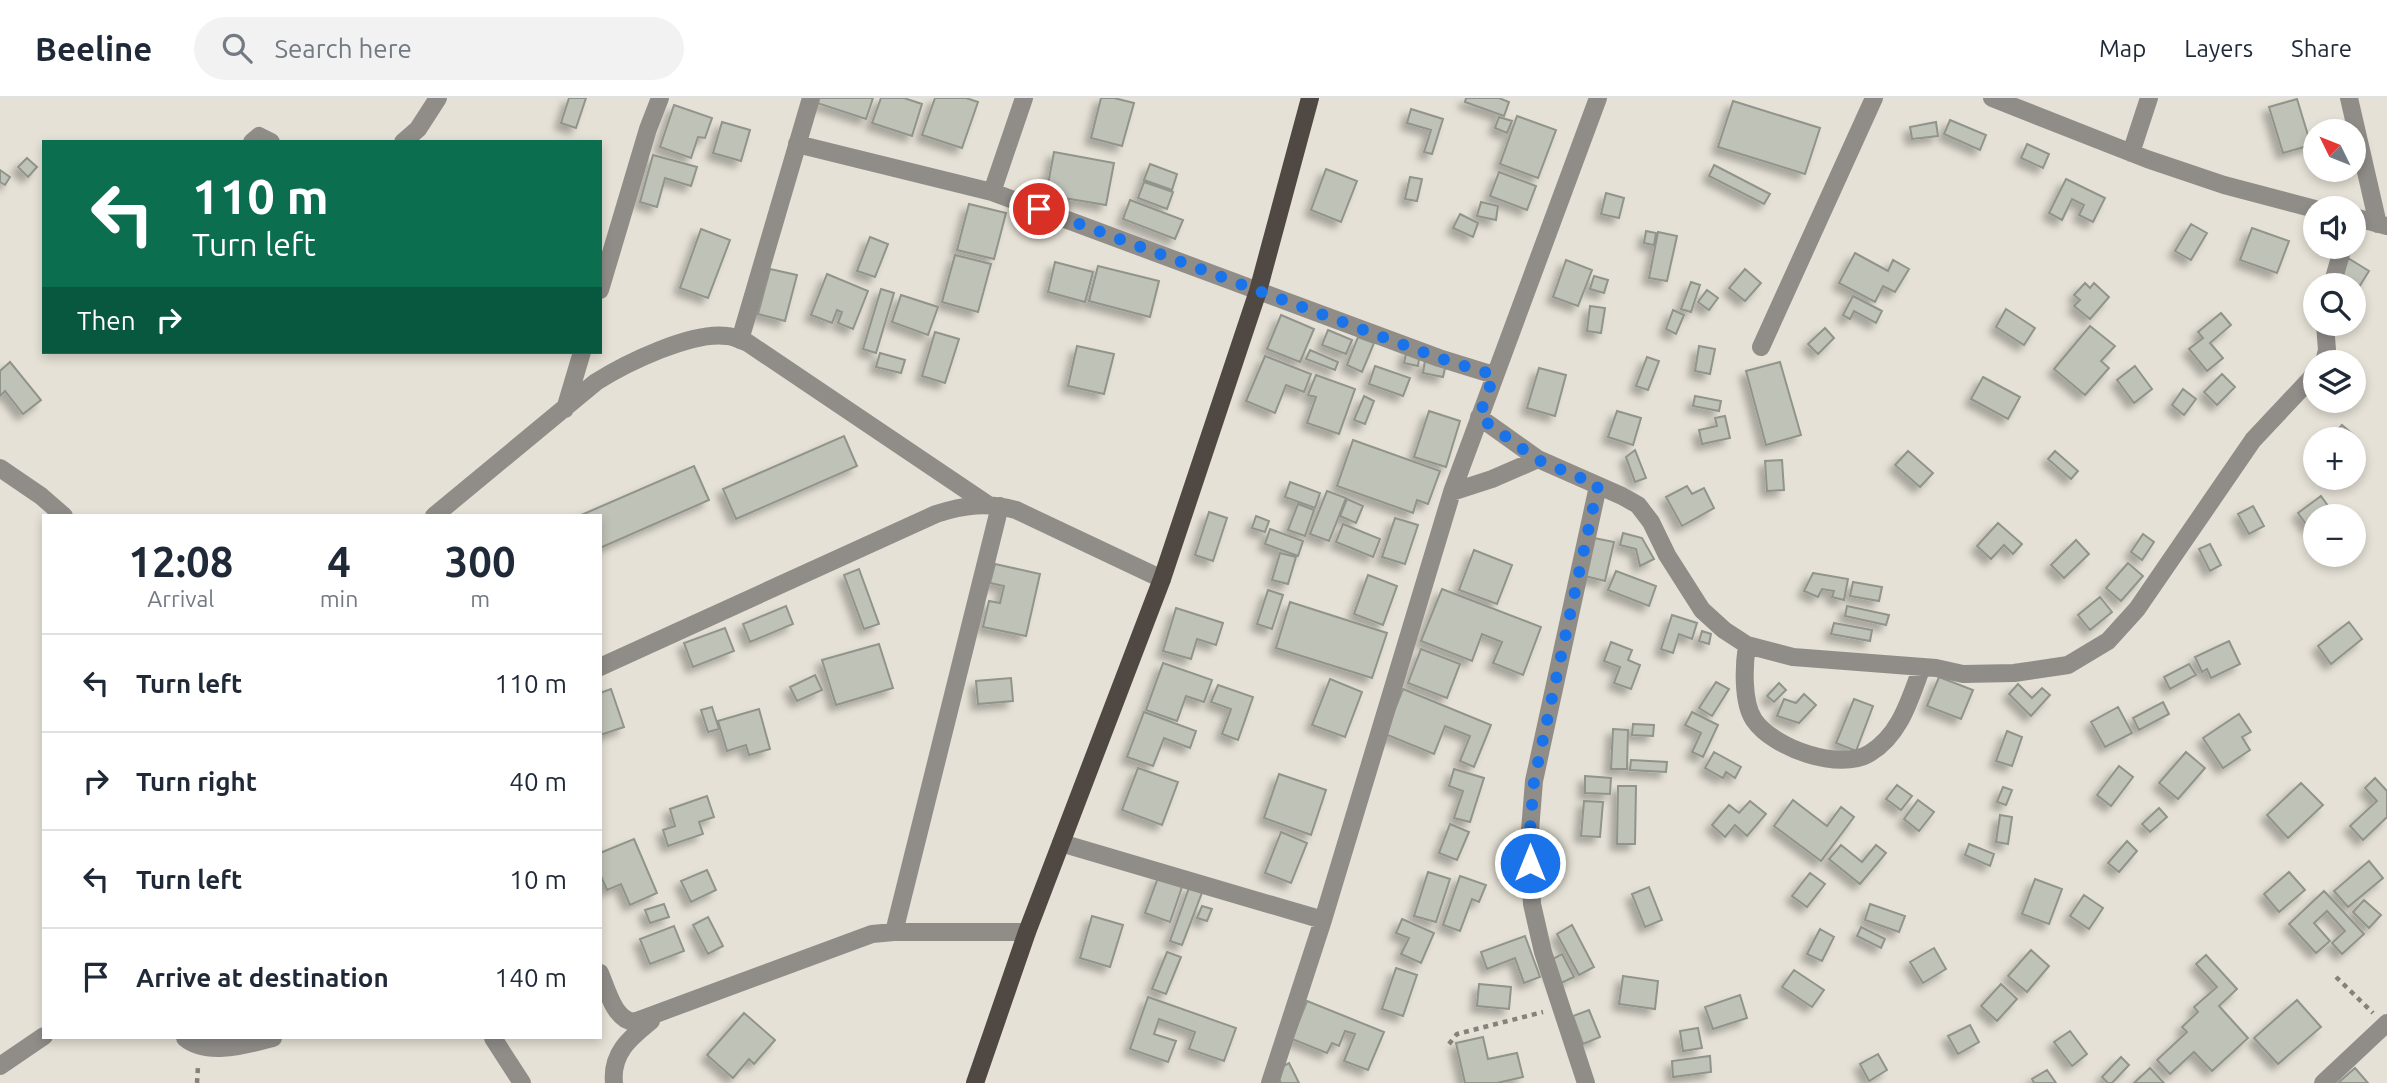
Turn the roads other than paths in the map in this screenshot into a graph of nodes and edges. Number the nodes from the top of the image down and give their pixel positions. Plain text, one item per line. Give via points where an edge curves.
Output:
1 (438, 98) edge
2 (660, 98) edge
3 (811, 98) edge
4 (1024, 98) edge
5 (1310, 98) edge
6 (1598, 98) edge
7 (1874, 98) edge
8 (1992, 98) edge
9 (2148, 98) edge
10 (2349, 98) edge
11 (405, 140) edge
12 (797, 144) junction
13 (2131, 153) junction
14 (992, 192) junction
15 (2303, 206) edge
16 (2383, 225) edge
17 (602, 283) edge
18 (1258, 291) junction
19 (740, 340) junction
20 (1760, 346) dead end
21 (581, 354) edge
22 (1494, 375) junction
23 (2303, 387) edge
24 (565, 409) junction
25 (1479, 417) junction
26 (1538, 460) junction
27 (0, 468) edge
28 (1598, 485) junction
29 (1452, 492) junction
30 (993, 505) junction
31 (62, 514) edge
32 (436, 514) edge
33 (1162, 579) junction
34 (1747, 645) junction
35 (602, 666) edge
36 (1922, 667) junction
37 (1061, 843) junction
38 (1323, 920) junction
39 (894, 932) junction
40 (1027, 932) junction
41 (602, 978) edge
42 (660, 1013) junction
43 (2386, 1024) edge
44 (42, 1037) edge
45 (186, 1039) edge
46 (269, 1039) edge
47 (495, 1039) edge
48 (0, 1066) edge
49 (522, 1083) edge
50 (614, 1083) edge
51 (975, 1083) edge
52 (1270, 1083) edge
53 (1586, 1083) edge
54 (2323, 1083) edge

1 - 11 street
2 - 17 street
3 - 12 street
4 - 14 street
5 - 18 main road
6 - 22 street
7 - 20 street
8 - 13 street
9 - 13 street
10 - 16 street
12 - 14 street
12 - 19 street
13 - 15 street
14 - 18 street
18 - 22 street
18 - 33 main road
19 - 24 street via 709,335 621,366
19 - 30 street
21 - 24 street
22 - 25 street
23 - 36 street via 2253,440 2143,601 2108,641 2068,665 2014,673 1963,674
24 - 32 street
25 - 26 street
25 - 29 street
26 - 28 street
26 - 29 street
27 - 31 street
28 - 34 street via 1638,505 1702,610
28 - 53 street via 1534,781 1529,843 1532,904
29 - 38 street
30 - 33 street via 1034,518
30 - 35 street via 972,504 936,514
30 - 39 street
33 - 37 main road
34 - 36 street via 1793,657
34 - 36 street via 1744,665 1752,718 1780,744 1843,761 1870,753 1890,736 1903,717
37 - 38 street
37 - 40 main road
38 - 52 street
39 - 40 street
39 - 42 street via 854,940
40 - 51 main road
41 - 42 street via 623,1018 634,1022
42 - 50 street via 621,1049
43 - 54 street
44 - 48 street
45 - 46 street via 233,1047
47 - 49 street

